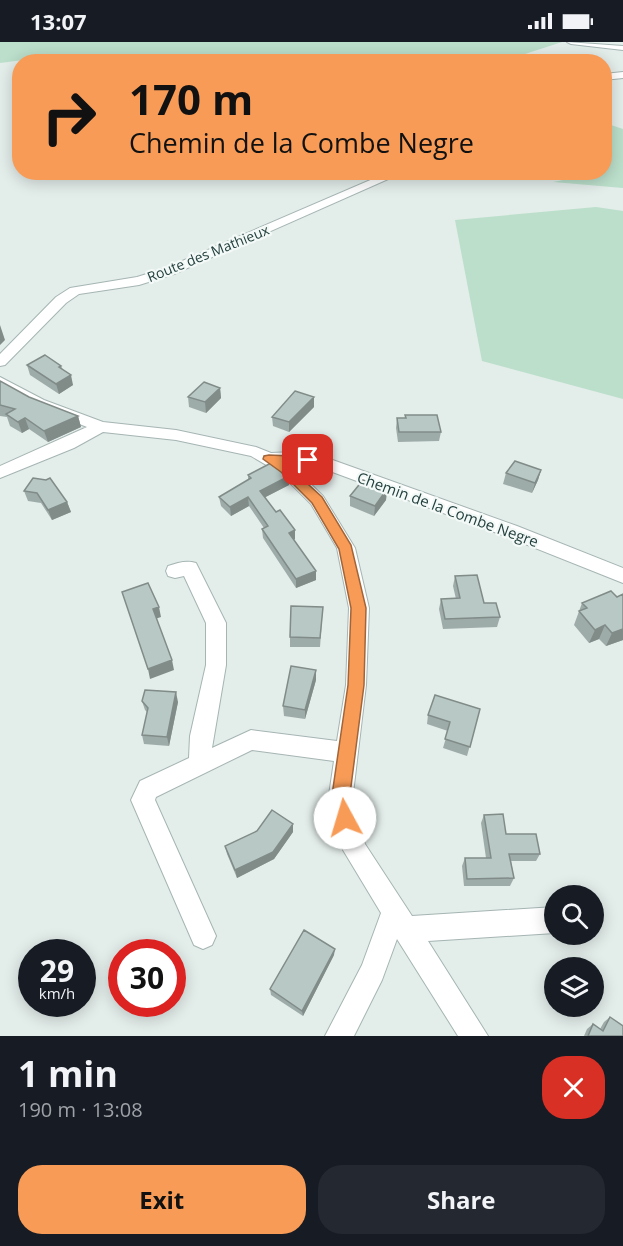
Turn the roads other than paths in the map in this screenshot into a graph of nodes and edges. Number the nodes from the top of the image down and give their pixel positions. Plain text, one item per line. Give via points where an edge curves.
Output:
1 (571, 42) edge
2 (623, 48) edge
3 (381, 180) edge
4 (0, 362) edge
5 (0, 382) edge
6 (101, 427) junction
7 (269, 459) junction
8 (0, 472) edge
9 (175, 572) dead end
10 (623, 576) edge
11 (347, 752) junction
12 (200, 764) junction
13 (400, 920) junction
14 (544, 920) edge
15 (203, 936) dead end
16 (339, 1036) edge
17 (474, 1036) edge

1 - 2 street
3 - 4 street, Route des Mathieux via 170,272 75,291 61,300
5 - 6 street via 39,403
6 - 7 street via 176,435 256,452
6 - 8 street
7 - 10 street, Chemin de la Combe Negre via 321,462
7 - 11 street via 286,469 317,500 346,548 359,608 356,685
9 - 12 street via 189,568 216,623 216,665 201,736
11 - 12 street via 251,740
11 - 13 street via 340,802 355,850
12 - 15 street via 148,789 143,800
13 - 14 street
13 - 16 street
13 - 17 street

